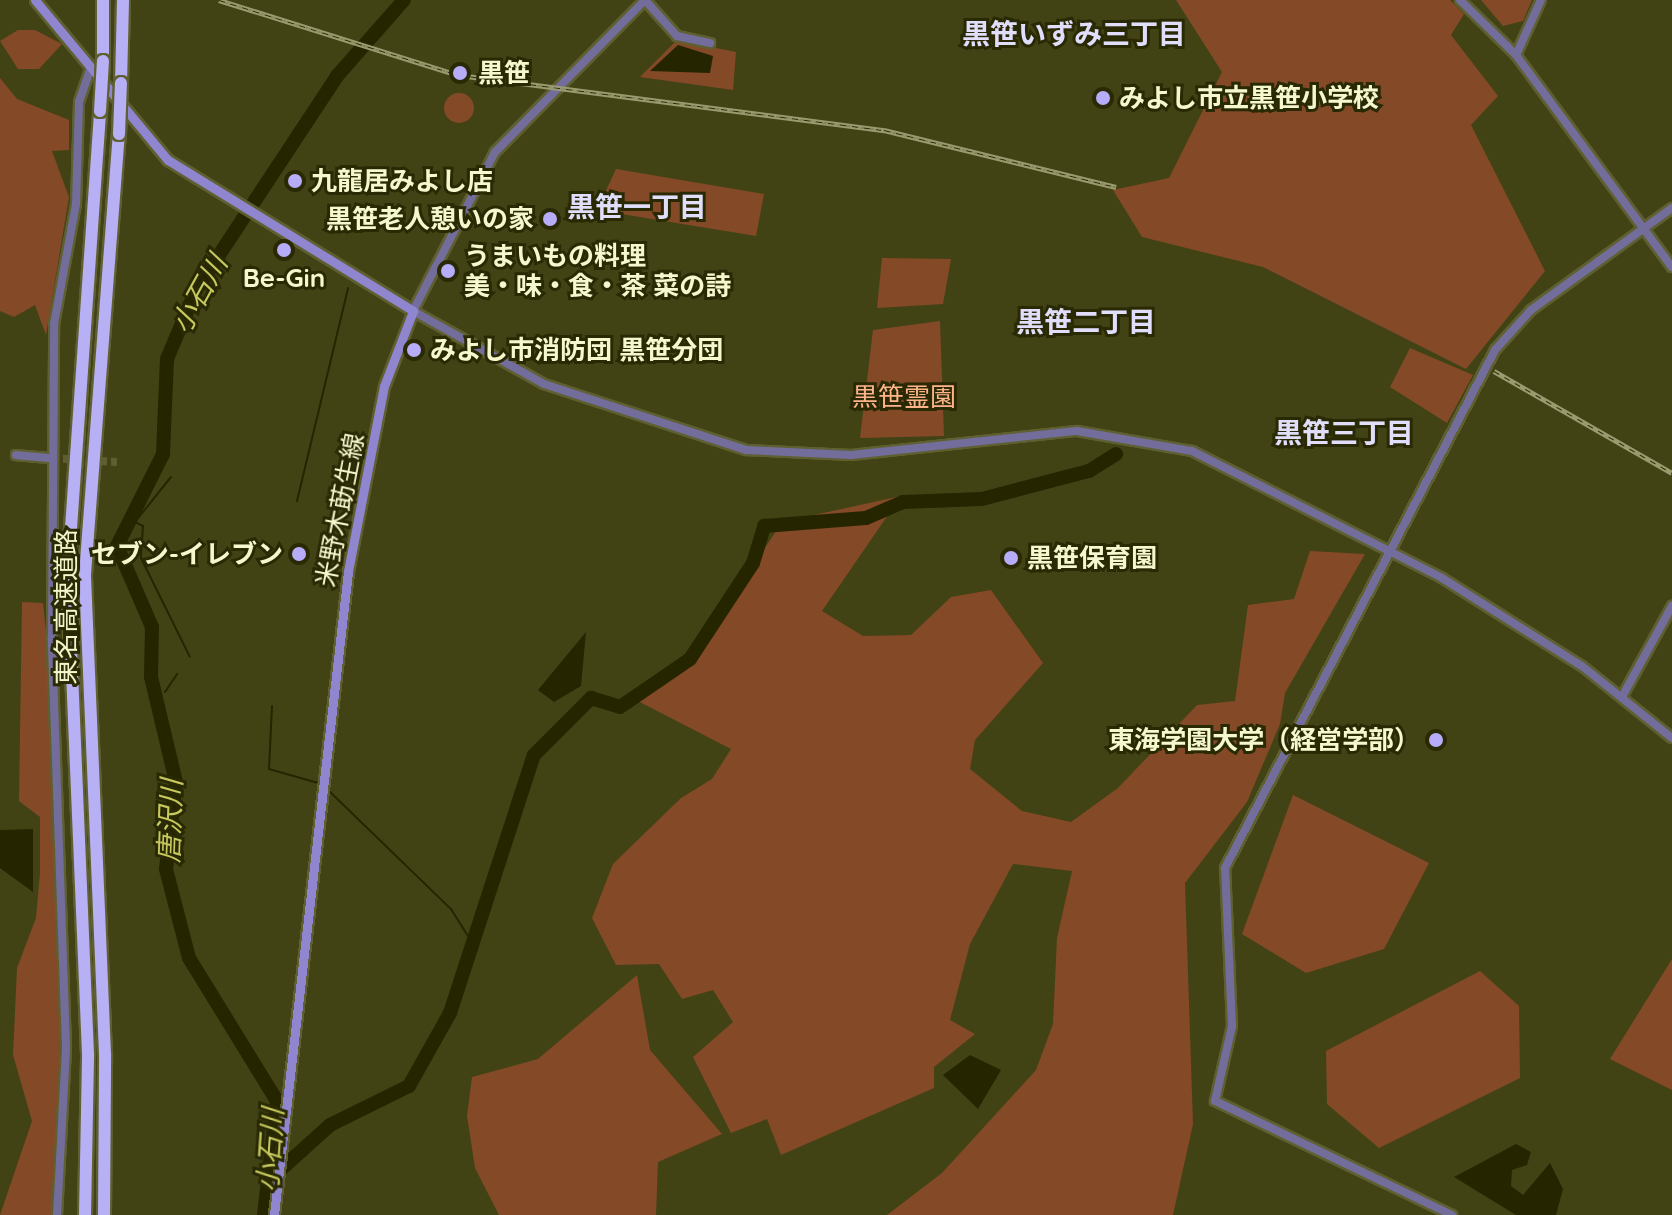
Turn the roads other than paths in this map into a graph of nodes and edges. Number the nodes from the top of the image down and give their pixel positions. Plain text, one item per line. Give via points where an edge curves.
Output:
1 (35, 0) edge
2 (103, 0) edge
3 (123, 0) edge
4 (645, 0) edge
5 (1460, 0) edge
6 (1541, 0) edge
7 (710, 43) dead end
8 (1516, 55) junction
9 (90, 70) junction
10 (1672, 208) edge
11 (1643, 228) junction
12 (1672, 267) edge
13 (413, 311) junction
14 (16, 455) dead end
15 (51, 458) junction
16 (1387, 553) junction
17 (1672, 606) edge
18 (1623, 695) junction
19 (1672, 738) edge
20 (57, 1215) edge
21 (85, 1215) edge
22 (104, 1215) edge
23 (274, 1215) edge
24 (1452, 1215) edge

1 - 9 main road
2 - 21 highway, 東名高速道路, bridge via 68,571 88,1054
3 - 22 highway, 東名高速道路, bridge via 119,134 85,574 105,1054
4 - 7 street via 677,36
4 - 13 street via 495,152
5 - 8 street
6 - 8 street
8 - 11 street
9 - 13 main road via 168,160
9 - 15 street via 79,102 76,204 55,310
10 - 11 street
11 - 12 street
11 - 16 street via 1531,310 1495,350
13 - 16 street via 544,384 728,445 816,457 1077,431 1123,434 1192,451
13 - 23 main road, 米野木莇生線 via 384,386 348,572 333,754
14 - 15 street
15 - 20 street via 66,1047
16 - 18 street via 1492,609
16 - 24 street via 1225,868 1232,1026 1215,1101
17 - 18 street
18 - 19 street

